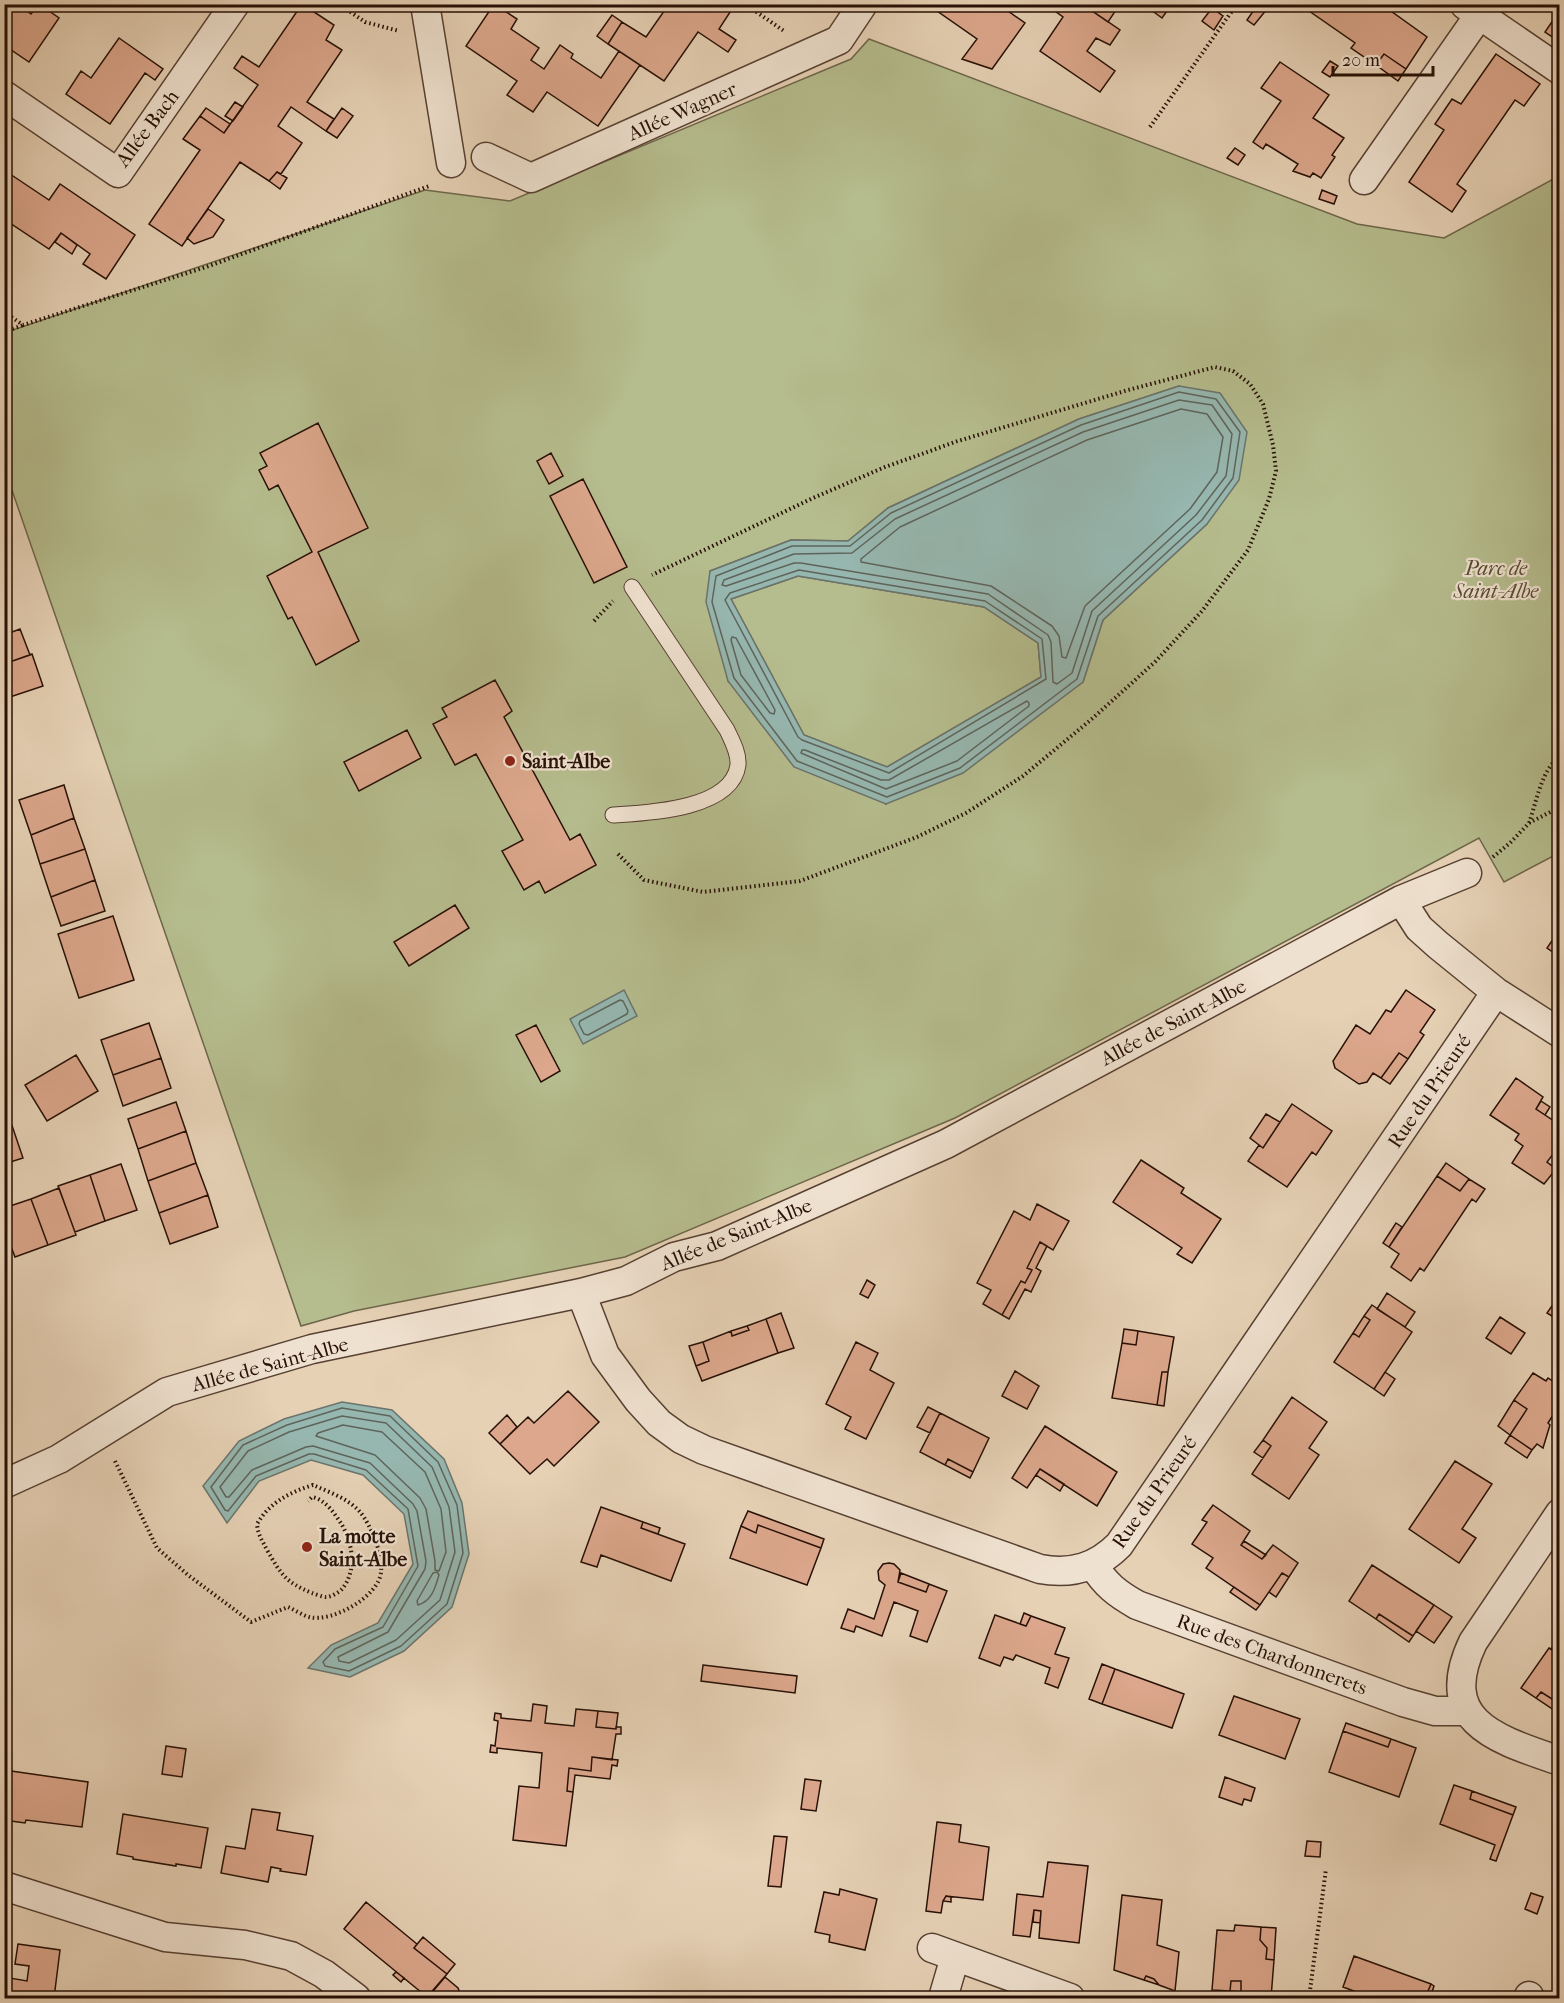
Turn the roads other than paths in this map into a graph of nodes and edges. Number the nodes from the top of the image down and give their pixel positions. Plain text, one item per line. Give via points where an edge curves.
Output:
1 (235, 4) edge
2 (425, 4) edge
3 (863, 4) edge
4 (1477, 8) edge
5 (1560, 70) edge
6 (4, 96) edge
7 (486, 156) dead end
8 (452, 163) road end
9 (1364, 180) dead end
10 (632, 587) road end
11 (613, 815) dead end
12 (1467, 873) road end
13 (1401, 900) junction
14 (1496, 992) junction
15 (1560, 1033) edge
16 (581, 1293) junction
17 (4, 1484) edge
18 (1560, 1513) edge
19 (1093, 1565) junction
20 (1467, 1711) junction
21 (1560, 1761) edge
22 (4, 1886) edge
23 (356, 1998) edge
24 (943, 1998) edge
25 (1070, 1998) edge

1 - 6 street, Allée Bach via 118,172
2 - 8 street
3 - 7 street, Allée Wagner via 839,40 531,178
4 - 5 street
4 - 9 street
10 - 11 lane via 727,730 738,764 735,776 720,792 692,805
12 - 13 street, Allée de Saint-Albe
13 - 14 street via 1419,928
13 - 16 street, Allée de Saint-Albe via 946,1144 717,1246 674,1257 626,1281
14 - 15 street
14 - 19 street, Rue du Prieuré via 1119,1545
16 - 17 street, Allée de Saint-Albe via 312,1349 167,1392 59,1459
16 - 19 street, Rue du Prieuré via 605,1355 638,1400 681,1439 1040,1569 1069,1572
18 - 20 street via 1464,1661 1460,1680
19 - 20 street, Rue des Chardonnerets via 1105,1583 1137,1605 1403,1702 1435,1711
20 - 21 street via 1506,1742
22 - 23 street via 165,1937 245,1945 291,1956
24 - 25 street via 943,1953

